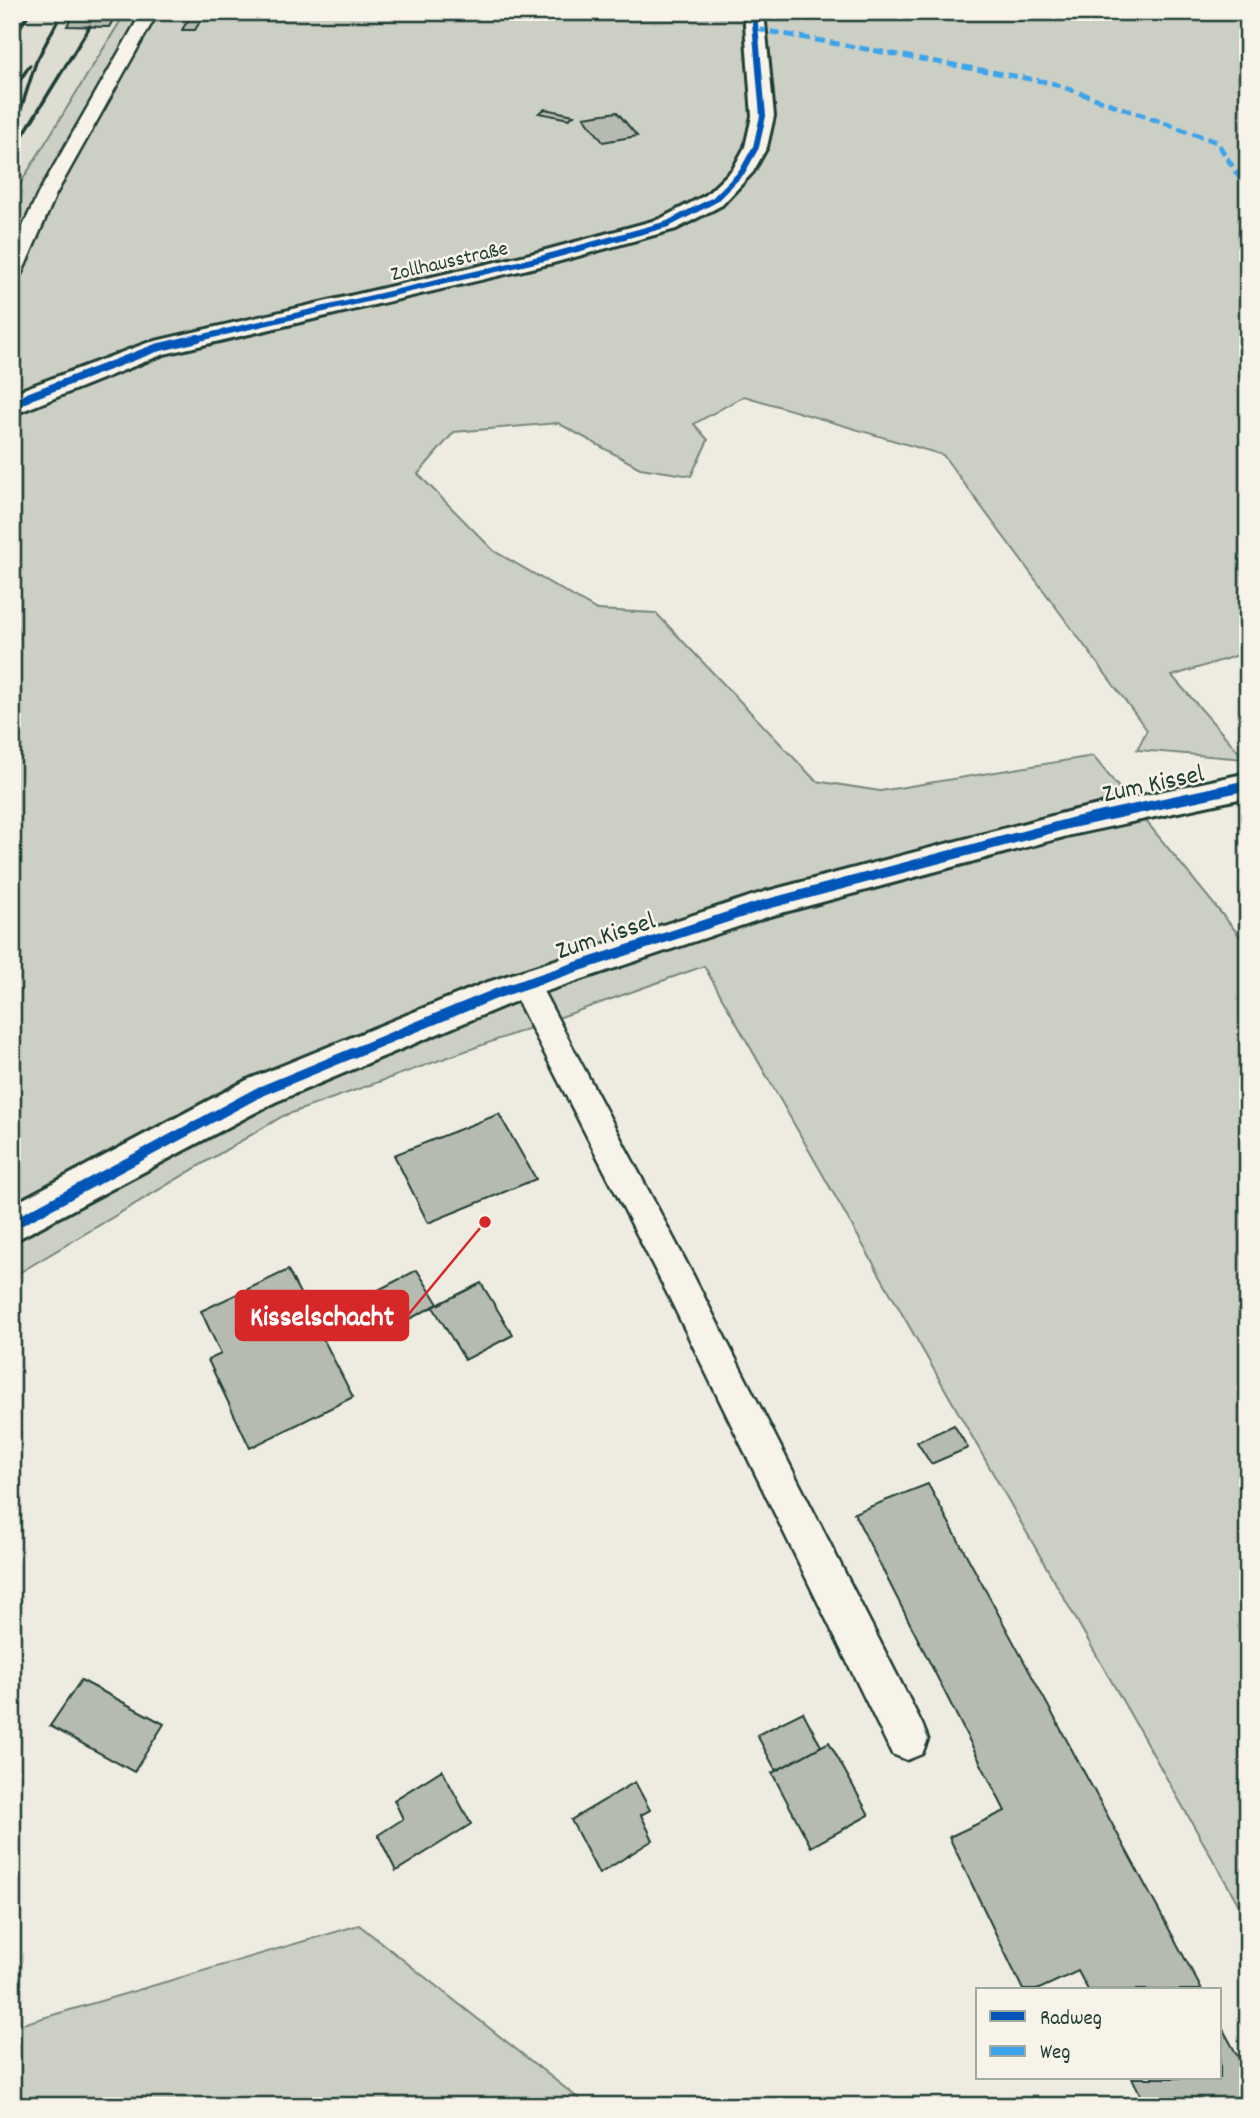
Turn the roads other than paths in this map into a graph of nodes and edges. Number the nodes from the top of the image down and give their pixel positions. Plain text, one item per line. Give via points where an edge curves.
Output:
1 (150, 12) edge
2 (755, 20) edge
3 (12, 272) edge
4 (12, 407) edge
5 (1248, 785) edge
6 (524, 984) junction
7 (12, 1225) edge
8 (907, 1739) dead end

1 - 3 lane via 47,194
2 - 4 street, Zollhausstraße via 763,116 756,147 742,172 714,200 668,224 544,258 156,348
5 - 6 street, Zum Kissel via 1071,823 764,905
6 - 7 street, Zum Kissel via 261,1091
6 - 8 lane

